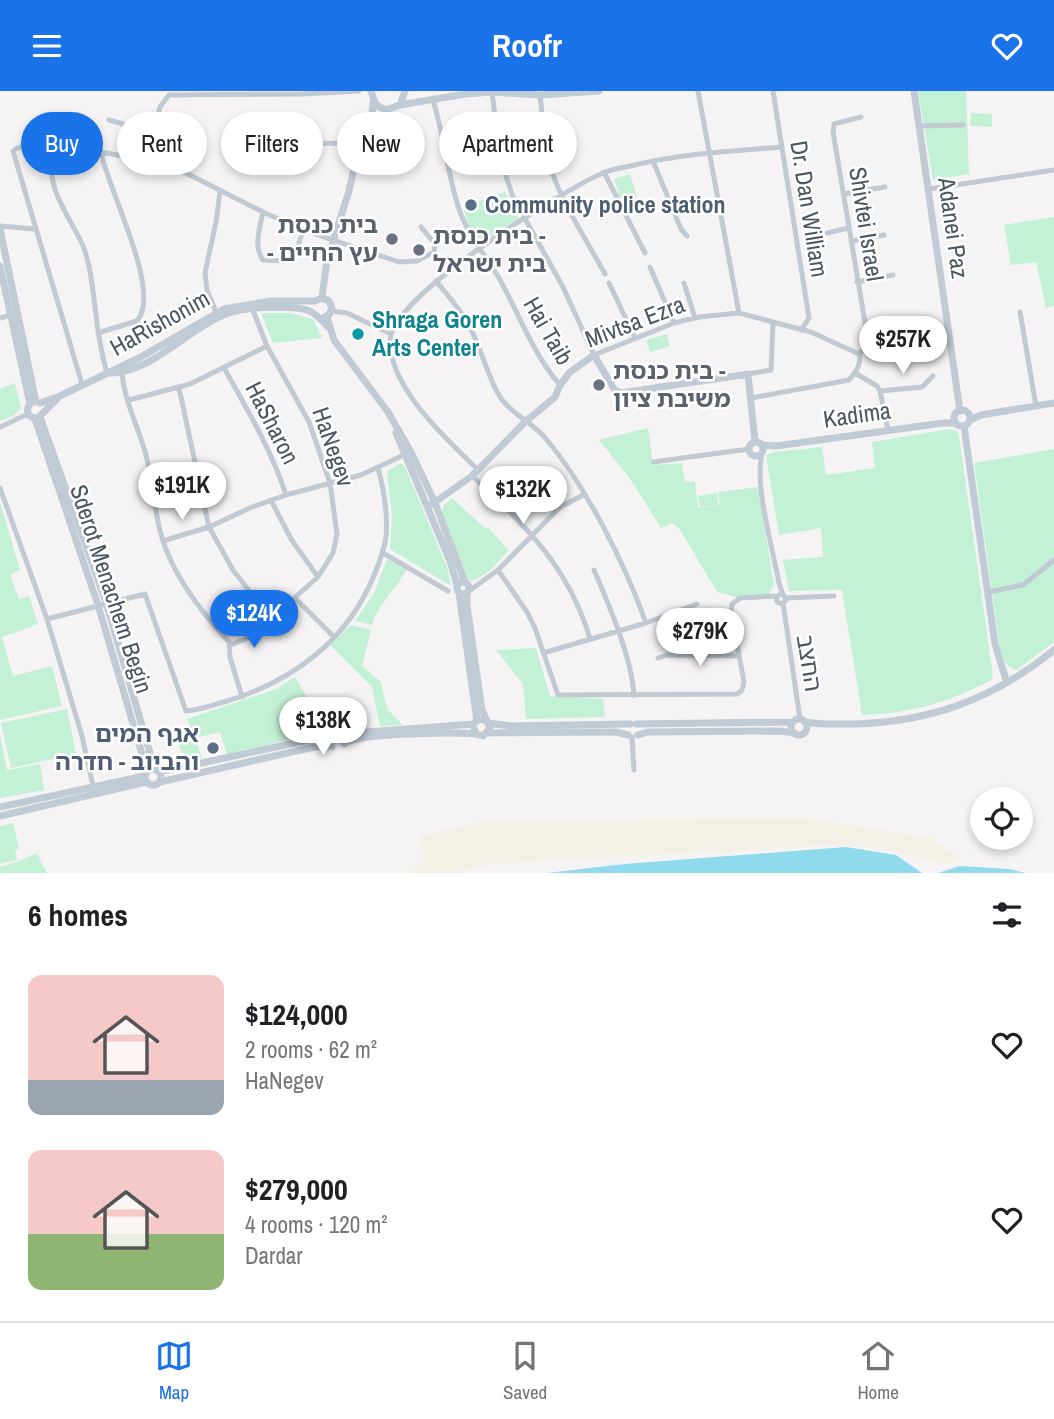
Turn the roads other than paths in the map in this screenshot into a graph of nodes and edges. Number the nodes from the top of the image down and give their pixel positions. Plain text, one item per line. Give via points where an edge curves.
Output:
1 (359, 91) edge
2 (599, 91) edge
3 (698, 91) edge
4 (773, 91) edge
5 (914, 91) edge
6 (492, 92) edge
7 (405, 93) edge
8 (540, 95) junction
9 (372, 97) edge
10 (433, 100) junction
11 (416, 104) junction
12 (400, 105) junction
13 (386, 110) junction
14 (159, 112) edge
15 (383, 112) edge
16 (861, 117) dead end
17 (109, 120) dead end
18 (117, 122) edge
19 (963, 125) dead end
20 (919, 126) junction
21 (21, 147) edge
22 (782, 147) junction
23 (708, 151) junction
24 (103, 152) edge
25 (103, 160) edge
26 (653, 161) junction
27 (1054, 170) edge
28 (604, 172) junction
29 (52, 175) edge
30 (351, 175) edge
31 (885, 187) dead end
32 (929, 189) junction
33 (220, 192) junction
34 (844, 194) junction
35 (563, 195) junction
36 (263, 212) junction
37 (524, 219) junction
38 (421, 227) dead end
39 (849, 228) junction
40 (34, 229) junction
41 (0, 230) edge
42 (303, 230) junction
43 (827, 233) dead end
44 (884, 235) dead end
45 (687, 236) dead end
46 (334, 240) junction
47 (852, 241) junction
48 (479, 249) junction
49 (645, 253) dead end
50 (0, 266) edge
51 (650, 267) dead end
52 (605, 274) dead end
53 (893, 275) dead end
54 (436, 281) junction
55 (858, 282) junction
56 (609, 283) dead end
57 (684, 283) dead end
58 (318, 299) junction
59 (252, 306) junction
60 (313, 311) junction
61 (216, 312) junction
62 (1020, 312) dead end
63 (739, 313) junction
64 (11, 315) junction
65 (326, 315) junction
66 (0, 318) edge
67 (695, 318) junction
68 (773, 322) junction
69 (674, 323) junction
70 (801, 330) junction
71 (98, 333) junction
72 (391, 334) junction
73 (635, 338) junction
74 (899, 342) dead end
75 (267, 346) junction
76 (867, 346) junction
77 (859, 354) junction
78 (594, 355) junction
79 (128, 363) junction
80 (223, 367) junction
81 (122, 373) junction
82 (855, 373) junction
83 (107, 374) junction
84 (748, 374) junction
85 (933, 376) dead end
86 (82, 384) junction
87 (32, 385) junction
88 (560, 385) junction
89 (179, 388) junction
90 (880, 391) junction
91 (57, 397) junction
92 (751, 398) junction
93 (129, 400) junction
94 (1054, 403) edge
95 (1036, 406) junction
96 (36, 410) junction
97 (962, 419) junction
98 (526, 421) junction
99 (0, 427) edge
100 (888, 430) junction
101 (758, 449) junction
102 (408, 454) junction
103 (653, 462) dead end
104 (378, 468) junction
105 (475, 473) junction
106 (330, 483) junction
107 (0, 488) edge
108 (429, 491) junction
109 (286, 495) junction
110 (583, 495) junction
111 (444, 496) junction
112 (271, 500) junction
113 (431, 505) junction
114 (209, 527) junction
115 (533, 535) junction
116 (163, 541) junction
117 (383, 553) junction
118 (1054, 560) edge
119 (498, 570) junction
120 (594, 570) dead end
121 (318, 577) junction
122 (464, 588) junction
123 (448, 591) dead end
124 (988, 592) junction
125 (834, 596) dead end
126 (296, 599) junction
127 (780, 599) junction
128 (102, 603) junction
129 (697, 604) dead end
130 (668, 615) junction
131 (47, 619) junction
132 (271, 619) junction
133 (646, 623) junction
134 (617, 632) junction
135 (676, 636) dead end
136 (334, 637) junction
137 (590, 639) junction
138 (229, 642) junction
139 (1054, 650) edge
140 (543, 653) junction
141 (739, 656) junction
142 (658, 658) dead end
143 (1007, 683) junction
144 (634, 696) junction
145 (242, 697) junction
146 (800, 721) junction
147 (476, 722) junction
148 (487, 722) junction
149 (633, 724) junction
150 (820, 724) junction
151 (805, 732) junction
152 (488, 733) junction
153 (794, 733) junction
154 (476, 734) junction
155 (336, 735) junction
156 (632, 735) junction
157 (344, 744) junction
158 (332, 747) junction
159 (634, 770) dead end
160 (150, 774) junction
161 (160, 782) junction
162 (93, 786) junction
163 (0, 807) edge
164 (0, 816) edge

1 - 9 street
1 - 14 street via 169,95
2 - 8 street
3 - 23 street
4 - 22 street, Dr. Dan William
5 - 20 street, Adanei Paz
6 - 8 street
6 - 10 street
6 - 37 street via 500,158
7 - 11 street
7 - 12 street
8 - 35 street via 545,141
9 - 13 street
10 - 11 street
10 - 48 street, Hai Taib via 459,210
11 - 12 street
12 - 13 street
13 - 15 street
16 - 34 street, Shivtei Israel via 834,124
17 - 18 street
19 - 20 street
20 - 32 street, Adanei Paz
21 - 40 street via 13,151
22 - 23 street
22 - 70 street, Dr. Dan William via 809,318
23 - 26 street
23 - 63 street
24 - 33 street via 151,161
25 - 71 street via 137,256 143,305 141,317 132,324
26 - 28 street
26 - 45 street
27 - 32 street
28 - 35 street
28 - 49 street
29 - 71 street via 88,260
30 - 46 street
31 - 34 street
32 - 97 street, Adanei Paz
33 - 36 street
33 - 61 street via 205,273
34 - 39 street, Shivtei Israel
35 - 37 street
35 - 52 street
36 - 42 street
36 - 42 street via 257,243 263,260 295,259
37 - 48 street
37 - 78 street via 563,287
38 - 46 street via 436,249 412,263
39 - 43 street
39 - 47 street, Shivtei Israel
40 - 41 street
40 - 86 street
41 - 87 street, Sderot Menachem Begin
42 - 46 street
44 - 47 street
46 - 58 street
47 - 55 street, Shivtei Israel
48 - 54 street
48 - 88 street, Hai Taib via 537,355
50 - 64 street, Sderot Menachem Begin
51 - 69 street
53 - 55 street
54 - 72 street via 410,306
54 - 98 street via 469,325 502,399 514,415
55 - 76 street, Shivtei Israel
56 - 73 street
57 - 67 street
58 - 59 street, HaRishonim via 271,300
58 - 60 street
58 - 65 street via 330,301
59 - 60 street, HaRishonim
59 - 61 street, HaRishonim
59 - 75 street, HaNegev
59 - 81 street, HaRishonim via 220,317
60 - 65 street
61 - 79 street, HaRishonim
62 - 95 street
63 - 67 street, Mivtsa Ezra
63 - 68 street, Mivtsa Ezra
64 - 66 street
64 - 96 street, Sderot Menachem Begin
65 - 72 street via 347,313
65 - 102 street via 334,340 388,412
67 - 69 street, Mivtsa Ezra
68 - 70 street, Mivtsa Ezra
68 - 84 street via 771,370
69 - 73 street, Mivtsa Ezra
70 - 77 street, Mivtsa Ezra
71 - 83 street
72 - 105 street via 395,363 410,395
73 - 78 street, Mivtsa Ezra
74 - 76 street
75 - 80 street
75 - 106 street, HaNegev via 309,422
76 - 77 street
77 - 82 street
78 - 84 street via 621,393
78 - 88 street, Mivtsa Ezra
79 - 81 street
79 - 83 street, HaRishonim
80 - 89 street
80 - 109 street, HaSharon via 261,433
81 - 83 street, HaRishonim
81 - 93 street
82 - 90 street
82 - 92 street via 849,380
83 - 86 street, HaRishonim
84 - 92 street
85 - 90 street via 922,387
86 - 91 street, HaRishonim
87 - 91 street via 42,396
87 - 96 street, Sderot Menachem Begin
88 - 98 street, Mivtsa Ezra via 555,397
89 - 93 street
89 - 114 street
90 - 100 street
91 - 96 street, HaRishonim
92 - 101 street
93 - 116 street via 147,458
94 - 95 street
95 - 97 street
96 - 99 street
96 - 128 street, Sderot Menachem Begin
97 - 100 street, Kadima
97 - 124 street, Adanei Paz
98 - 105 street, Mivtsa Ezra
98 - 110 street via 548,441
100 - 101 street, Kadima
101 - 103 street, Kadima
101 - 127 street
102 - 104 street
102 - 108 street
102 - 113 street
104 - 106 street
104 - 117 street via 385,504
105 - 111 street, Mivtsa Ezra
105 - 115 street
106 - 109 street
106 - 121 street, HaNegev via 336,546
107 - 131 street
108 - 111 street
108 - 113 street
109 - 112 street
110 - 115 street via 559,508
110 - 133 street via 618,555
111 - 113 street, Mivtsa Ezra
112 - 114 street
112 - 121 street
113 - 122 street
114 - 116 street
114 - 132 street via 233,570
115 - 119 street
115 - 137 street via 574,595
116 - 138 street via 186,586
117 - 123 street
117 - 136 street via 362,603
118 - 124 street via 1023,585
119 - 122 street
119 - 140 street via 536,628
120 - 134 street
121 - 126 street, HaNegev
122 - 147 street
122 - 148 street
124 - 143 street, Adanei Paz via 995,644
125 - 127 street
126 - 132 street, HaNegev
126 - 136 street
127 - 141 street via 740,598 732,604
127 - 146 street, החצב
128 - 131 street
128 - 145 street via 145,594 186,711
128 - 160 street, Sderot Menachem Begin
129 - 130 street
130 - 133 street
130 - 135 street
131 - 162 street
132 - 138 street, HaNegev via 250,637
133 - 134 street
134 - 137 street
134 - 144 street
136 - 145 street via 288,677
137 - 140 street
138 - 145 street
139 - 143 street
140 - 144 street via 558,695
141 - 142 street
141 - 144 street via 743,687 733,696
143 - 150 street via 952,709 917,717
146 - 149 street
146 - 150 street
146 - 151 street
146 - 153 street via 792,729
147 - 148 street
147 - 154 street
147 - 155 street
148 - 149 street via 511,726
148 - 152 street
149 - 156 street via 639,729
149 - 156 street via 626,729
150 - 151 street
151 - 153 street
152 - 154 street
152 - 156 street
153 - 156 street
154 - 157 street via 399,735 352,739
155 - 157 street
155 - 158 street
155 - 160 street
156 - 159 street
157 - 158 street
158 - 161 street
160 - 161 street, Sderot Menachem Begin
160 - 161 street via 152,786
160 - 162 street
160 - 164 street
162 - 163 street

